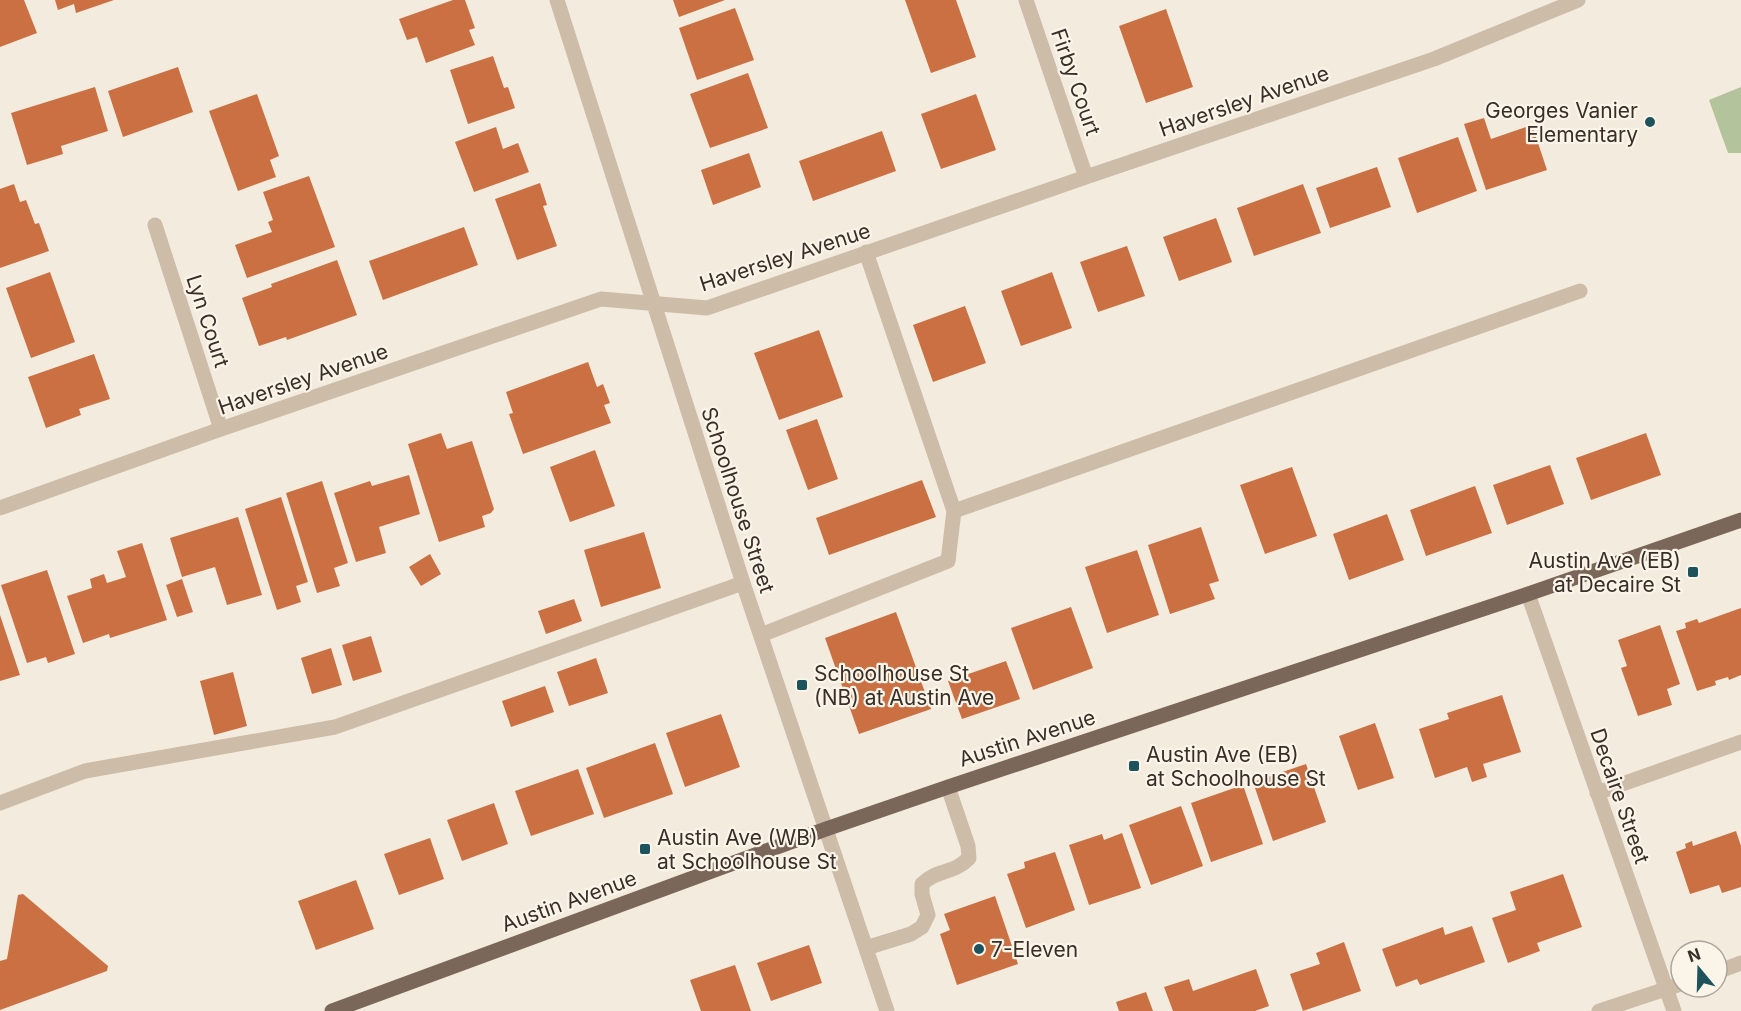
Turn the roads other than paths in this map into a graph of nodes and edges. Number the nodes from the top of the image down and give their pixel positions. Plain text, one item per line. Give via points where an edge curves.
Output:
1 (557, 0) edge
2 (1026, 0) edge
3 (1578, 0) edge
4 (1086, 177) junction
5 (155, 225) dead end
6 (866, 252) junction
7 (1580, 291) dead end
8 (652, 303) junction
9 (221, 429) junction
10 (0, 508) edge
11 (954, 511) junction
12 (1741, 520) edge
13 (742, 583) junction
14 (1528, 594) junction
15 (761, 635) junction
16 (1741, 742) edge
17 (948, 787) junction
18 (1597, 793) junction
19 (0, 803) edge
20 (826, 829) junction
21 (866, 948) junction
22 (1669, 988) edge
23 (1666, 989) junction
24 (332, 1011) edge
25 (887, 1011) edge
26 (1599, 1011) edge
27 (1674, 1011) edge

1 - 8 street, Schoolhouse Street
2 - 4 street, Firby Court
3 - 4 street, Haversley Avenue via 1434,59
4 - 6 street, Haversley Avenue
5 - 9 street, Lyn Court
6 - 8 street, Haversley Avenue via 707,308
6 - 11 street
7 - 11 street
8 - 9 street, Haversley Avenue via 601,299
8 - 13 street, Schoolhouse Street
9 - 10 street, Haversley Avenue
11 - 15 street via 948,561
12 - 14 main road, Austin Avenue
13 - 15 street, Schoolhouse Street
13 - 19 street via 335,727 85,771
14 - 17 main road, Austin Avenue
14 - 18 street, Decaire Street
15 - 20 street, Schoolhouse Street
16 - 18 street
17 - 20 main road, Austin Avenue
17 - 21 street via 969,858 961,866 929,877 922,884 928,915 922,927
18 - 23 street, Decaire Street
20 - 21 street, Schoolhouse Street
20 - 24 main road, Austin Avenue
21 - 25 street, Schoolhouse Street
22 - 23 street
23 - 26 street
23 - 27 street, Decaire Street

